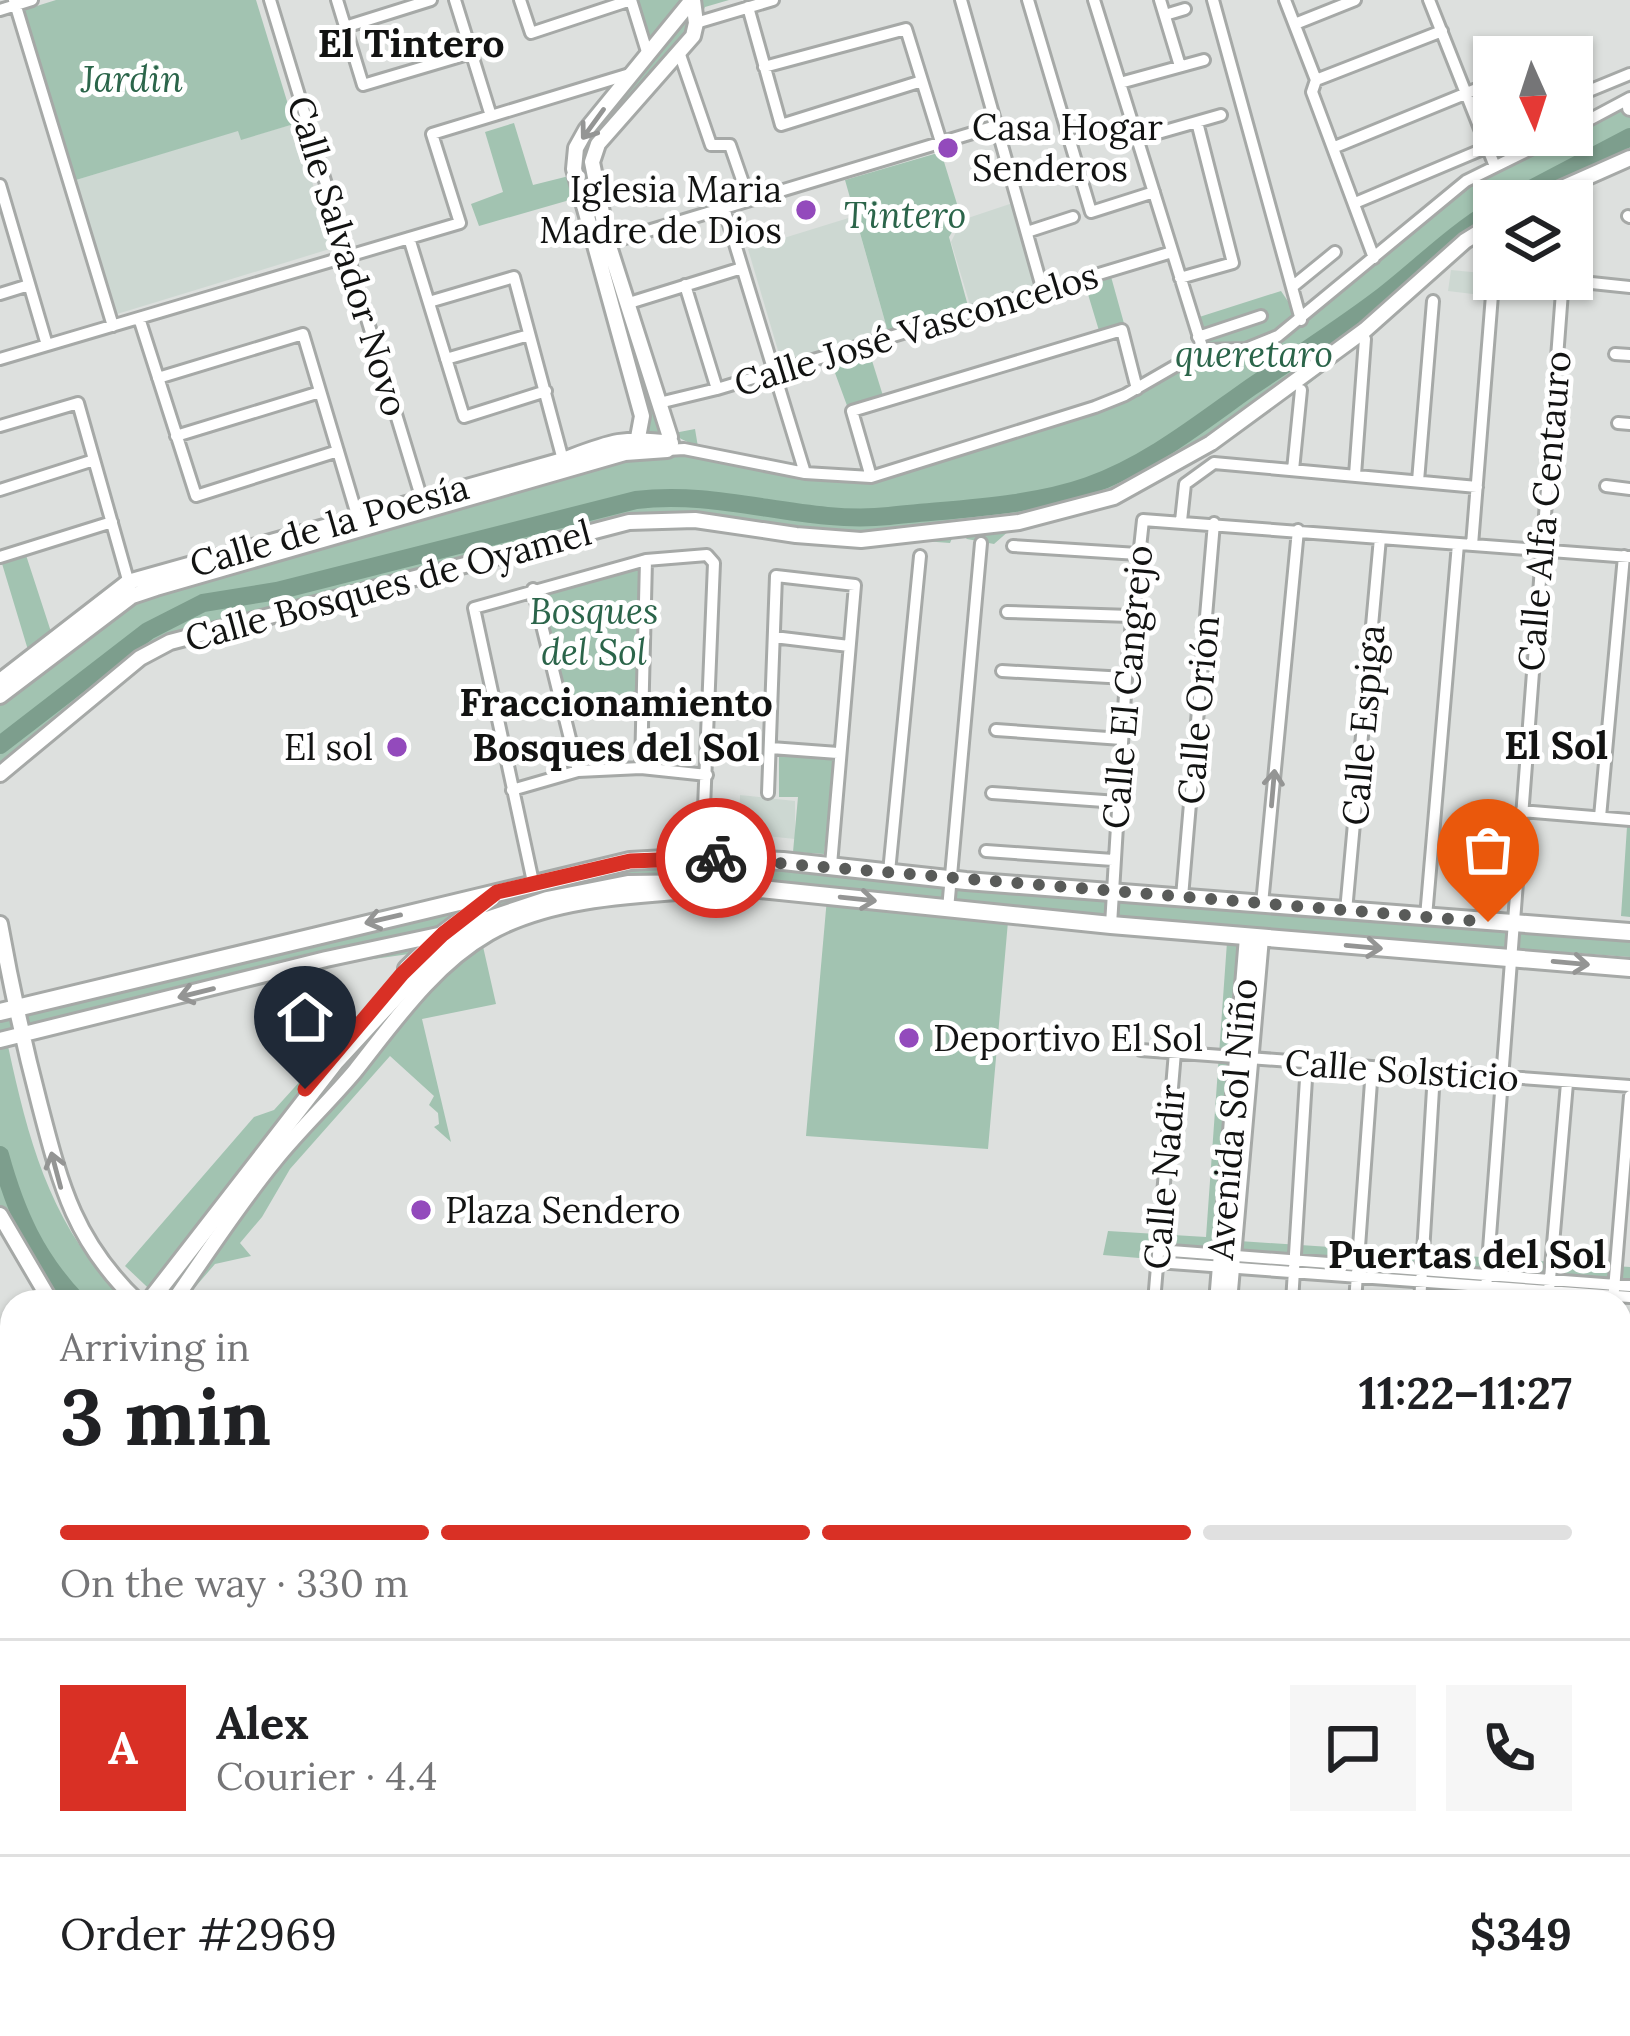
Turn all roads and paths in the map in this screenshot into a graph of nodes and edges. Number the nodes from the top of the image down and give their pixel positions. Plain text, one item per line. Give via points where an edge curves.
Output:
1 (32, 0) edge
2 (270, 0) edge
3 (337, 0) edge
4 (431, 0) edge
5 (455, 0) edge
6 (520, 0) edge
7 (631, 0) edge
8 (692, 0) edge
9 (772, 0) edge
10 (962, 0) edge
11 (1028, 0) edge
12 (1094, 0) edge
13 (1160, 0) edge
14 (1213, 0) edge
15 (1285, 0) edge
16 (1355, 0) edge
17 (1430, 0) edge
18 (15, 3) edge
19 (748, 7) junction
20 (1185, 9) dead end
21 (0, 10) edge
22 (1165, 15) junction
23 (696, 23) junction
24 (1295, 24) junction
25 (345, 27) junction
26 (1442, 31) junction
27 (679, 52) junction
28 (472, 53) junction
29 (648, 56) junction
30 (1204, 60) dead end
31 (1180, 66) junction
32 (764, 67) junction
33 (633, 73) junction
34 (1630, 74) edge
35 (1316, 80) junction
36 (922, 81) junction
37 (1120, 83) junction
38 (1593, 89) edge
39 (1473, 90) edge
40 (1466, 92) junction
41 (1630, 103) edge
42 (1473, 110) edge
43 (1221, 115) dead end
44 (491, 116) junction
45 (1593, 120) edge
46 (1197, 122) junction
47 (999, 125) junction
48 (1137, 139) junction
49 (941, 142) junction
50 (1335, 147) junction
51 (1473, 153) edge
52 (1491, 156) edge
53 (1512, 156) edge
54 (1630, 158) edge
55 (1494, 164) junction
56 (1577, 180) edge
57 (0, 185) edge
58 (1154, 192) junction
59 (748, 200) junction
60 (1355, 203) junction
61 (724, 208) junction
62 (1073, 217) dead end
63 (6, 227) edge
64 (1027, 232) junction
65 (1473, 236) edge
66 (409, 238) junction
67 (608, 243) junction
68 (1172, 252) junction
69 (1335, 253) dead end
70 (348, 256) junction
71 (1374, 258) junction
72 (742, 268) junction
73 (1180, 278) junction
74 (1593, 283) edge
75 (29, 285) junction
76 (686, 286) junction
77 (1292, 287) junction
78 (1630, 287) edge
79 (1043, 291) junction
80 (0, 294) edge
81 (1492, 300) edge
82 (1561, 300) edge
83 (1433, 301) dead end
84 (428, 302) junction
85 (626, 304) junction
86 (1261, 316) dead end
87 (139, 318) junction
88 (1301, 320) junction
89 (113, 326) junction
90 (530, 335) junction
91 (1365, 339) dead end
92 (1200, 343) junction
93 (47, 346) junction
94 (1616, 354) dead end
95 (1630, 355) edge
96 (0, 359) edge
97 (446, 359) junction
98 (774, 372) junction
99 (158, 378) junction
100 (1137, 388) junction
101 (718, 389) junction
102 (1301, 390) dead end
103 (546, 391) junction
104 (320, 392) junction
105 (659, 403) junction
106 (0, 426) edge
107 (176, 436) junction
108 (636, 444) junction
109 (674, 447) junction
110 (338, 451) junction
111 (94, 460) junction
112 (563, 460) junction
113 (1294, 470) junction
114 (806, 473) junction
115 (1355, 476) junction
116 (871, 477) junction
117 (1418, 482) junction
118 (1606, 486) dead end
119 (1477, 488) junction
120 (1630, 489) edge
121 (0, 490) edge
122 (424, 505) junction
123 (357, 515) junction
124 (1181, 521) junction
125 (112, 522) junction
126 (1214, 523) junction
127 (1298, 530) junction
128 (1380, 538) junction
129 (981, 543) dead end
130 (1458, 544) junction
131 (1472, 545) junction
132 (1012, 546) dead end
133 (1540, 550) junction
134 (1138, 554) junction
135 (920, 556) dead end
136 (1627, 556) edge
137 (0, 557) edge
138 (646, 560) junction
139 (130, 589) junction
140 (533, 589) junction
141 (1006, 612) dead end
142 (1132, 616) junction
143 (774, 637) junction
144 (849, 646) junction
145 (1002, 671) dead end
146 (1126, 678) junction
147 (0, 681) edge
148 (0, 696) edge
149 (644, 698) junction
150 (565, 712) junction
151 (996, 730) dead end
152 (1122, 740) junction
153 (771, 748) junction
154 (838, 753) junction
155 (641, 768) junction
156 (578, 771) junction
157 (0, 774) edge
158 (707, 775) junction
159 (512, 790) junction
160 (768, 793) dead end
161 (992, 793) dead end
162 (1118, 802) junction
163 (1521, 811) junction
164 (1600, 818) junction
165 (1630, 820) edge
166 (986, 851) dead end
167 (702, 857) junction
168 (1113, 860) junction
169 (830, 865) junction
170 (889, 872) junction
171 (950, 879) junction
172 (533, 882) junction
173 (741, 889) junction
174 (1112, 890) junction
175 (497, 892) junction
176 (1182, 897) junction
177 (1262, 904) junction
178 (948, 909) junction
179 (1346, 911) junction
180 (1426, 917) junction
181 (0, 924) edge
182 (1512, 924) junction
183 (1111, 926) junction
184 (1630, 932) edge
185 (443, 934) junction
186 (1254, 937) junction
187 (1511, 958) junction
188 (1630, 968) edge
189 (7, 1010) edge
190 (9, 1038) edge
191 (1141, 1050) dead end
192 (1175, 1052) junction
193 (1244, 1058) junction
194 (1306, 1063) junction
195 (1372, 1069) junction
196 (1434, 1073) junction
197 (1502, 1078) junction
198 (1567, 1083) junction
199 (1630, 1086) edge
200 (1630, 1096) edge
201 (0, 1215) edge
202 (1158, 1256) junction
203 (1226, 1261) junction
204 (1294, 1266) junction
205 (1357, 1271) junction
206 (1422, 1275) junction
207 (1486, 1280) junction
208 (44, 1290) edge
209 (126, 1290) edge
210 (148, 1290) edge
211 (158, 1290) edge
212 (182, 1290) edge
213 (1155, 1290) edge
214 (1220, 1290) edge
215 (1228, 1290) edge
216 (1293, 1290) edge
217 (1356, 1290) edge
218 (1421, 1290) edge
219 (1485, 1290) edge
220 (1543, 1290) edge
221 (1549, 1290) edge
222 (1614, 1290) edge

1 - 18 street
2 - 70 street, Calle Salvador Novo
3 - 25 street
4 - 25 street
5 - 28 street
6 - 7 street via 531,33
7 - 29 street
8 - 23 street
8 - 29 street
9 - 19 street
10 - 47 street
11 - 58 street via 1091,212
12 - 37 street
13 - 22 street
14 - 77 street
15 - 24 street
16 - 24 street
17 - 26 street
18 - 21 street
18 - 89 street
19 - 23 street
19 - 32 street
20 - 22 street
22 - 31 street
23 - 27 street
24 - 35 street
25 - 28 street via 363,86
26 - 35 street
26 - 40 street
27 - 59 street via 711,145 733,149
27 - 67 street via 598,144 592,162
28 - 44 street
29 - 33 street
30 - 31 street
31 - 37 street
32 - 36 street via 906,29
32 - 36 street via 781,125
33 - 44 street
33 -> 108 street via 586,130 574,169 642,416
34 - 38 street
35 - 50 street via 1312,92
36 - 49 street
37 - 48 street
39 - 40 street
40 - 42 street
40 - 50 street
41 - 45 street
43 - 46 street
44 - 66 street via 432,134 460,223
46 - 48 street
46 - 73 street via 1233,263
47 - 49 street
47 - 64 street
48 - 58 street
49 - 59 street
50 - 60 street
51 - 60 street
52 - 55 street
53 - 55 street
54 - 56 street
55 - 71 street
57 - 63 street
58 - 68 street
59 - 61 street
60 - 71 street
61 - 67 street
61 - 72 street
62 - 64 street
63 - 75 street
64 - 79 street
65 - 157 street, Calle Bosques de Oyamel via 1365,330 1211,443 1114,497 1019,522 861,540 695,520 629,522 170,642
66 - 70 street
66 - 84 street
67 - 85 street
68 - 73 street
68 - 79 street, Calle José Vasconcelos
69 - 77 street
70 - 87 street
70 - 122 street, Calle Salvador Novo
71 - 88 street
72 - 76 street
72 - 98 street
73 - 92 street
74 - 78 street
75 - 80 street
75 - 93 street
76 - 85 street
76 - 101 street
77 - 88 street
79 - 98 street, Calle José Vasconcelos
81 - 119 street
82 - 133 street, Calle Alfa Centauro
83 - 117 street
84 - 90 street via 514,277
84 - 97 street
85 - 105 street
86 - 92 street
87 - 89 street
87 - 99 street
88 - 92 street via 1261,345 1229,351
89 - 93 street
90 - 97 street
90 - 103 street
91 - 115 street
92 - 100 street, Calle de la Poesía
93 - 96 street
94 - 95 street
97 - 103 street via 464,418
98 - 101 street, Calle José Vasconcelos
98 - 114 street
99 - 104 street via 303,334
99 - 107 street
100 - 116 street, Calle de la Poesía
100 - 116 street via 1122,330 852,411
101 - 105 street, Calle José Vasconcelos
102 - 113 street
103 - 112 street
104 - 107 street
104 - 110 street
105 - 109 street
106 - 111 street via 78,403
107 - 110 street via 196,496
108 - 109 street, Calle de la Poesía
108 - 112 street, Calle de la Poesía via 614,441
108 - 122 street, Calle de la Poesía
109 - 114 street, Calle de la Poesía
110 - 123 street
111 - 121 street
111 - 125 street
112 - 122 street, Calle de la Poesía
113 - 115 street
113 - 124 street via 1208,466 1186,484
114 - 116 street, Calle de la Poesía
115 - 117 street
117 - 119 street
118 - 120 street
119 - 131 street
122 - 123 street, Calle de la Poesía
122 - 139 street, Calle de la Poesía
123 - 139 street, Calle de la Poesía
124 - 126 street
124 - 134 street, Calle El Cangrejo via 1141,522
125 - 137 street
125 - 139 street
126 - 127 street
126 - 176 street, Calle Orión
127 - 128 street
177 -> 127 street
128 - 130 street
128 - 179 street, Calle Espiga
129 - 171 street
130 - 131 street
130 - 180 street
131 - 133 street
132 - 134 street
133 - 136 street
133 - 163 street, Calle Alfa Centauro
134 - 142 street, Calle El Cangrejo
135 - 170 street
136 - 164 street
138 - 140 street
138 - 149 street
138 - 158 street via 714,563
139 - 147 street, Calle de la Poesía
139 - 148 street, Calle de la Poesía
140 - 150 street
140 - 159 street via 475,608
141 - 142 street
142 - 146 street, Calle El Cangrejo
143 - 144 street
143 - 144 street via 776,576 848,582 856,591
143 - 153 street
144 - 154 street
145 - 146 street
146 - 152 street, Calle El Cangrejo
149 - 150 street
149 - 155 street
150 - 156 street
151 - 152 street
152 - 162 street, Calle El Cangrejo
153 - 154 street
153 - 160 street
154 - 169 street
155 - 156 street
155 - 158 street
156 - 159 street
158 - 167 street
159 - 172 street
161 - 162 street
162 - 168 street, Calle El Cangrejo
163 - 164 street
163 - 182 street, Calle Alfa Centauro
164 - 165 street
166 - 168 street
167 - 169 main road
167 - 172 main road via 630,861
168 - 174 street, Calle El Cangrejo
169 - 170 main road
170 - 171 main road
171 - 174 main road
171 - 178 street
172 - 175 main road
173 -> 178 main road
173 - 211 main road via 676,882 575,893 487,920 458,939 334,1062
173 - 212 street via 602,901 487,934 410,1000 276,1158
174 - 176 main road
174 - 183 street, Calle El Cangrejo
175 - 185 main road
175 -> 189 main road
176 - 177 main road
177 - 179 main road
178 - 183 main road
179 - 180 main road
180 - 182 main road
181 - 189 street
182 - 184 main road
182 - 187 street, Calle Alfa Centauro
183 - 186 main road
185 -> 190 street
185 - 210 main road via 354,1026
186 -> 187 main road
186 - 193 street, Avenida Sol Niño
187 -> 188 main road
187 - 197 street, Calle Alfa Centauro
189 - 190 street
209 -> 190 street via 65,1200
191 - 192 street, Calle Solsticio
192 - 193 street, Calle Solsticio
192 - 202 street, Calle Nadir
193 - 194 street, Calle Solsticio
193 - 203 street, Avenida Sol Niño
194 - 195 street, Calle Solsticio
194 - 204 street
195 - 196 street, Calle Solsticio
195 - 205 street
196 - 197 street, Calle Solsticio
196 - 206 street
197 - 198 street, Calle Solsticio
197 - 207 street, Calle Alfa Centauro
198 - 199 street, Calle Solsticio
198 - 221 street
200 - 222 street
201 - 208 street
202 - 203 street
202 - 213 street, Calle Nadir
203 - 204 street
203 - 214 street, Avenida Sol Niño
203 - 215 street, Avenida Sol Niño
204 - 205 street
204 - 216 street
205 - 206 street
205 - 217 street
206 - 207 street
206 - 218 street
207 - 219 street, Calle Alfa Centauro
207 - 220 street

